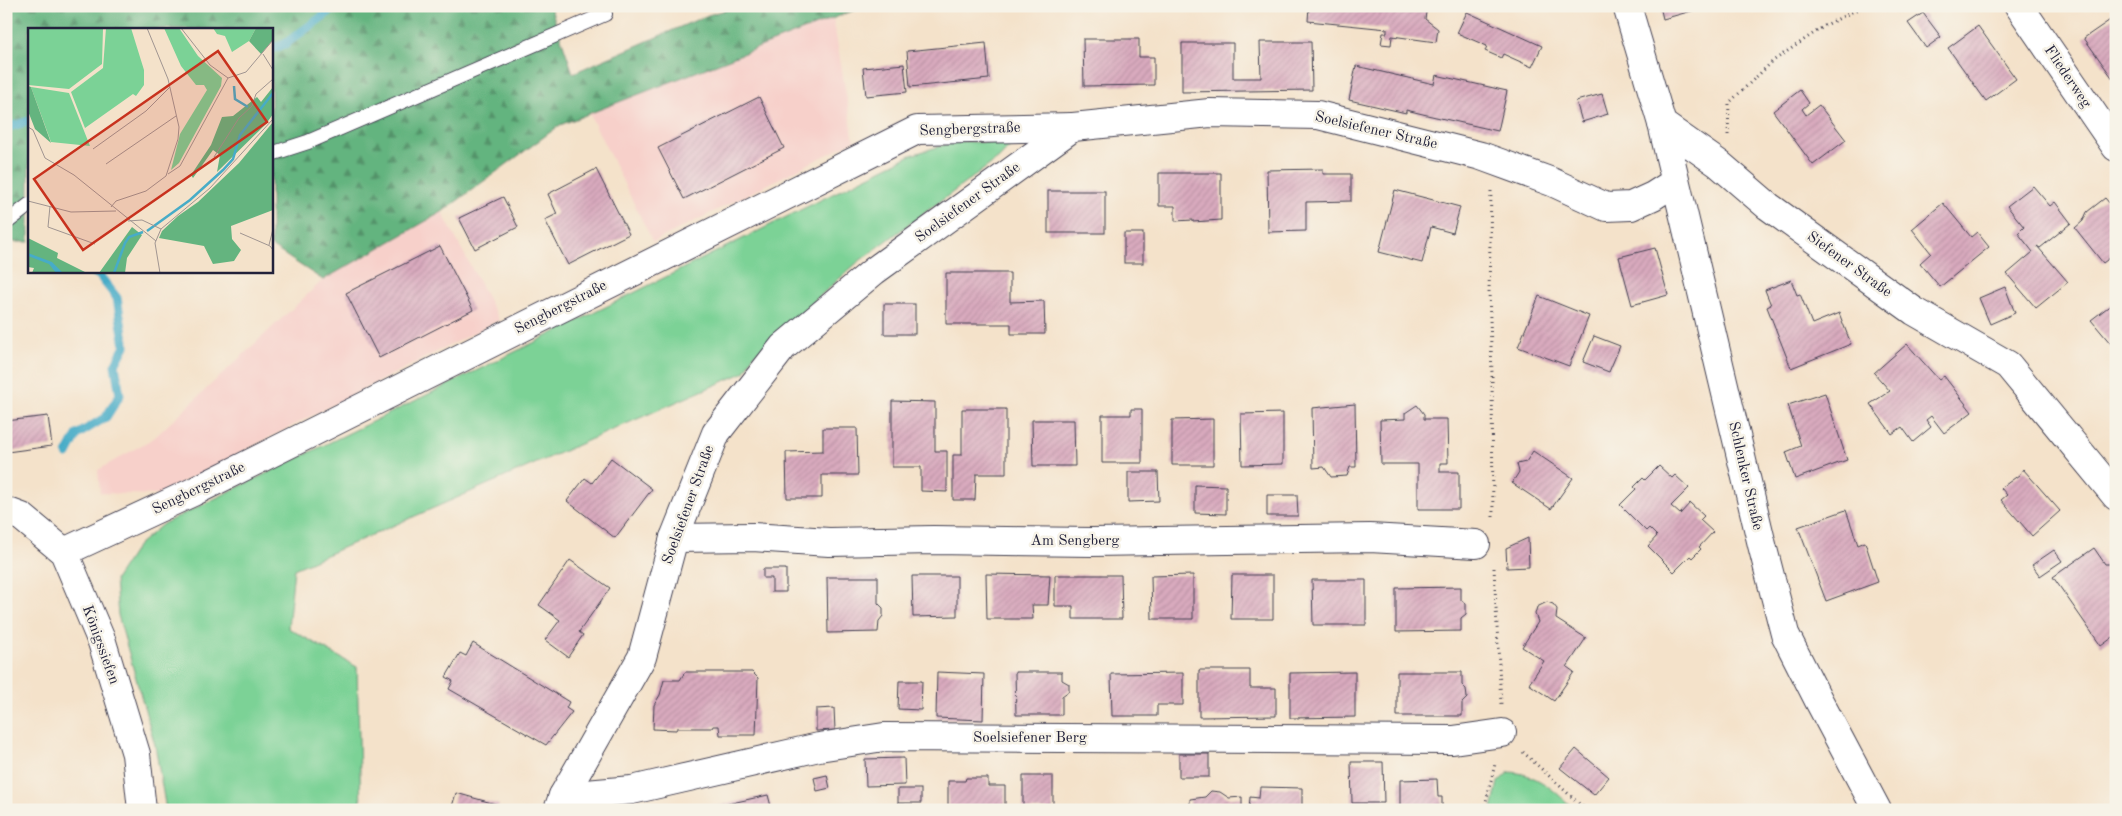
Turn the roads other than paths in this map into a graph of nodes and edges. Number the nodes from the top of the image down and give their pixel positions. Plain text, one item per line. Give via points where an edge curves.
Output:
1 (1627, 6) edge
2 (2019, 6) edge
3 (605, 14) dead end
4 (1662, 124) junction
5 (1073, 127) junction
6 (2116, 147) edge
7 (272, 154) edge
8 (1676, 182) junction
9 (28, 206) edge
10 (6, 223) edge
11 (2116, 496) edge
12 (6, 511) edge
13 (674, 538) junction
14 (1484, 542) road end
15 (64, 552) junction
16 (1502, 733) road end
17 (561, 803) edge
18 (142, 810) edge
19 (1877, 810) edge

1 - 4 street
2 - 6 street, Fliederweg
3 - 7 lane via 308,142
4 - 8 street, Schlenker Straße
4 - 11 street, Siefener Straße via 1719,164 1768,206 1914,311 2008,365
5 - 8 street, Soelsiefener Straße via 1210,113 1318,115 1481,156 1552,182 1606,207 1631,206
5 - 13 street, Soelsiefener Straße via 874,271 783,347 716,433
5 - 15 street, Sengbergstraße via 917,130 193,492
8 - 19 street, Schlenker Straße via 1785,634
9 - 10 lane
12 - 15 street, Königssiefen via 22,517
13 - 14 street, Am Sengberg via 753,537 829,542 1092,542 1370,538
13 - 17 street, Soelsiefener Straße via 642,657
15 - 18 street, Königssiefen via 102,642 136,754
16 - 17 street, Soelsiefener Berg via 1453,740 884,737

